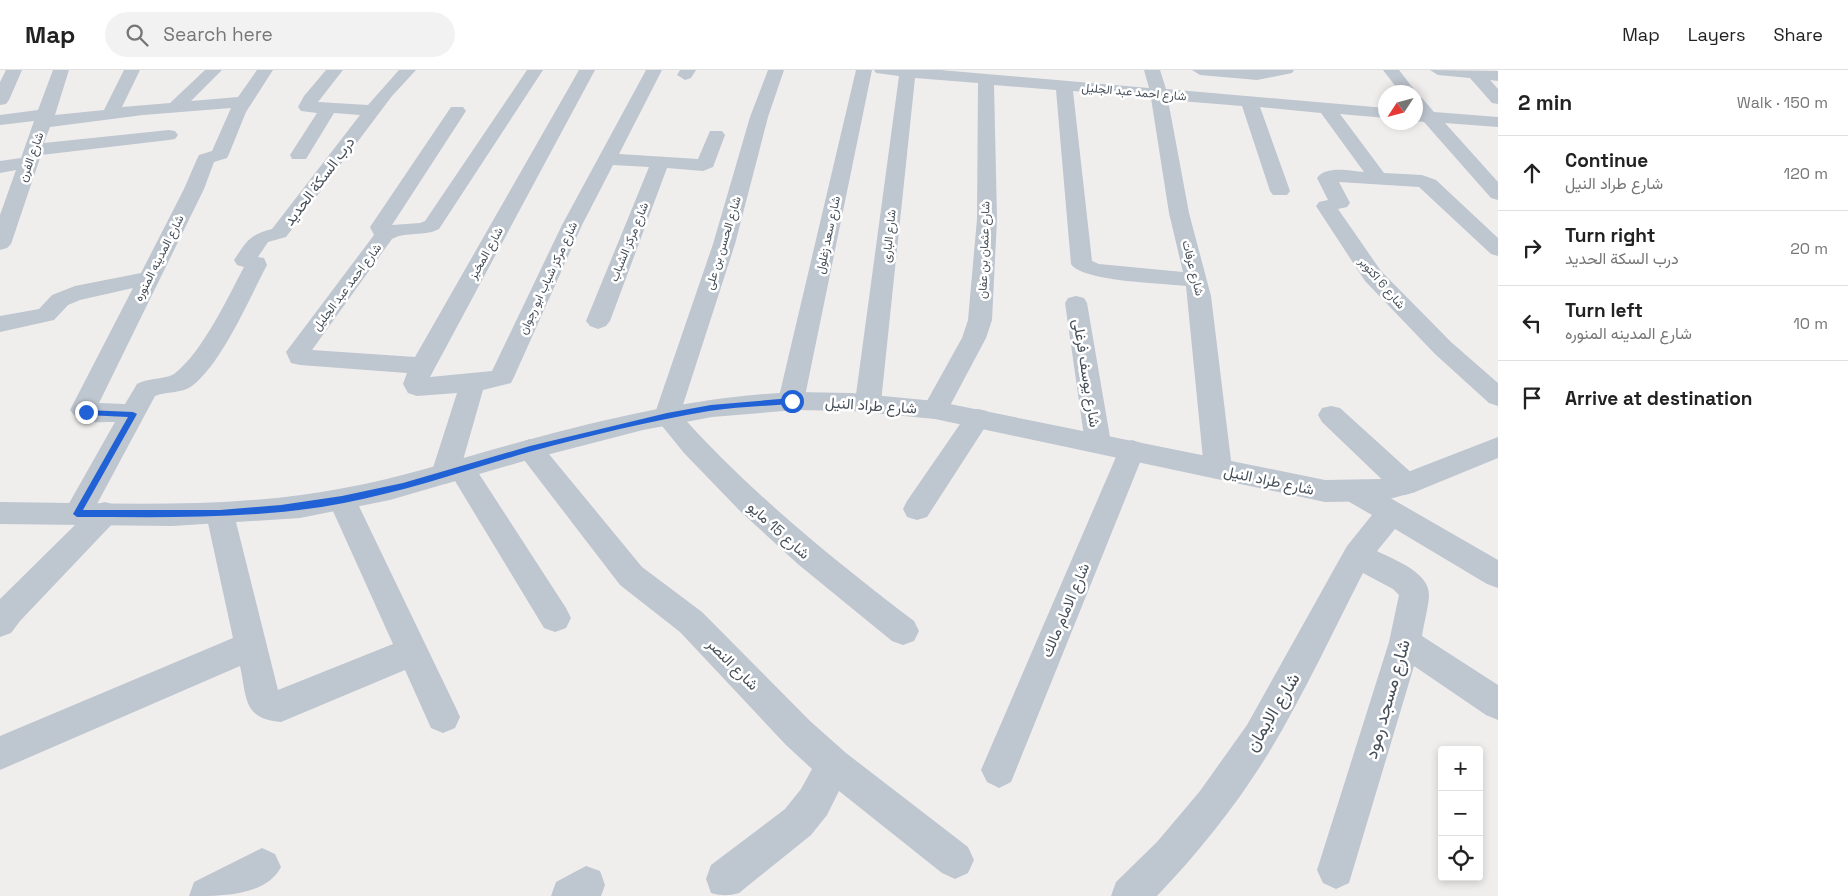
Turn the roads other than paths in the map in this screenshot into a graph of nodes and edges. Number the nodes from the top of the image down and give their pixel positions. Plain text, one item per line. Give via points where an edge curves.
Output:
1 (14, 70) edge
2 (61, 70) edge
3 (132, 70) edge
4 (214, 70) edge
5 (265, 70) edge
6 (335, 70) edge
7 (408, 70) edge
8 (535, 70) edge
9 (587, 70) edge
10 (654, 70) edge
11 (776, 70) edge
12 (864, 70) edge
13 (882, 70) edge
14 (1152, 70) edge
15 (1200, 70) edge
16 (1286, 70) edge
17 (1391, 70) edge
18 (1438, 70) edge
19 (908, 71) edge
20 (1474, 74) junction
21 (1498, 76) edge
22 (986, 80) junction
23 (1403, 85) edge
24 (1064, 87) junction
25 (1159, 95) junction
26 (1498, 98) edge
27 (0, 100) edge
28 (243, 102) junction
29 (1249, 102) junction
30 (175, 107) junction
31 (1326, 108) junction
32 (328, 110) junction
33 (372, 110) junction
34 (457, 111) dead end
35 (1378, 112) edge
36 (110, 114) junction
37 (1423, 116) edge
38 (45, 118) junction
39 (1423, 118) edge
40 (0, 120) edge
41 (1498, 122) edge
42 (169, 135) dead end
43 (716, 135) dead end
44 (299, 155) dead end
45 (32, 156) junction
46 (607, 159) junction
47 (660, 163) junction
48 (0, 167) edge
49 (1378, 178) junction
50 (1280, 191) dead end
51 (1498, 194) edge
52 (4, 224) edge
53 (389, 232) junction
54 (0, 244) edge
55 (1498, 250) edge
56 (149, 279) junction
57 (1196, 280) junction
58 (1076, 303) dead end
59 (598, 321) dead end
60 (0, 324) edge
61 (422, 366) junction
62 (472, 384) junction
63 (1498, 397) edge
64 (792, 401) junction
65 (868, 402) junction
66 (935, 410) junction
67 (133, 414) junction
68 (667, 416) junction
69 (1331, 416) dead end
70 (978, 418) junction
71 (1098, 443) junction
72 (1498, 446) edge
73 (530, 449) junction
74 (1132, 450) junction
75 (1218, 469) junction
76 (453, 472) junction
77 (1398, 499) junction
78 (342, 500) junction
79 (917, 509) dead end
80 (0, 513) edge
81 (91, 514) junction
82 (220, 514) junction
83 (1357, 555) junction
84 (1498, 575) edge
85 (555, 618) dead end
86 (0, 623) edge
87 (903, 631) dead end
88 (1405, 642) junction
89 (251, 646) junction
90 (413, 651) junction
91 (1498, 704) edge
92 (443, 718) dead end
93 (0, 753) edge
94 (834, 765) junction
95 (999, 770) dead end
96 (955, 860) dead end
97 (262, 867) dead end
98 (1336, 870) dead end
99 (725, 879) dead end
100 (208, 896) edge
101 (1130, 896) edge

1 - 27 street
2 - 38 street, شارع الفرن
3 - 36 street
4 - 30 street
5 - 28 street, شارع المدينه المنوره
6 - 32 street via 307,106
7 - 33 street, درب السكة الحديد
8 - 53 street, شارع احمد عبد الجليل via 432,225 419,231
9 - 61 street, شارع المخبز
10 - 46 street, شارع مركز شباب ابو رجوان
11 - 68 street, شارع الحسن بن على via 759,117 724,244
12 - 64 street, شارع سعد زغلول
13 - 19 street, شارع احمد عبد الجليل
14 - 25 street, شارع عرفات
15 - 16 street via 1257,75
17 - 23 street
18 - 20 street
19 - 22 street, شارع احمد عبد الجليل
19 - 65 street, شارع البارى
20 - 21 street
20 - 26 street
22 - 24 street, شارع احمد عبد الجليل
22 - 66 street, شارع عثمان بن عفان via 986,219 980,320 974,338
24 - 25 street, شارع احمد عبد الجليل
24 - 57 street via 1082,264 1094,270
25 - 29 street, شارع احمد عبد الجليل
25 - 57 street, شارع عرفات via 1179,213
28 - 30 street
28 - 56 street, شارع المدينه المنوره via 220,154 206,159
29 - 31 street, شارع احمد عبد الجليل
29 - 50 street
30 - 36 street
31 - 35 street, شارع احمد عبد الجليل
31 - 49 street
32 - 33 street
32 - 44 street
33 - 67 street, درب السكة الحديد via 279,233 259,239 245,260 256,265 222,328 202,357 181,382 146,390
34 - 53 street via 380,227 380,230
36 - 38 street
37 - 41 street
38 - 40 street
38 - 45 street, شارع الفرن
39 - 51 street
42 - 45 street
43 - 47 street via 705,164
45 - 48 street
45 - 52 street, شارع الفرن
46 - 47 street
46 - 62 street, شارع مركز شباب ابو رجوان via 572,225 504,374 492,381
47 - 59 street, شارع مركز الشباب
49 - 55 street via 1429,184
49 - 63 street, شارع 6 اكتوبر via 1328,176 1340,203 1326,206 1373,276 1443,348
52 - 54 street, شارع الفرن
53 - 61 street, شارع احمد عبد الجليل via 298,352 300,357
56 - 60 street via 69,296 59,300 52,312 46,315
56 - 67 street, شارع المدينه المنوره via 83,410
57 - 75 street, شارع عرفات
58 - 71 street, شارع يوسف فرغلى
61 - 62 street, شارع المخبز via 415,384 418,387
62 - 76 street
64 - 65 street, شارع طراد النيل
64 - 68 street, شارع طراد النيل via 711,408
65 - 66 street, شارع طراد النيل
66 - 70 street, شارع طراد النيل
67 - 81 street, درب السكة الحديد
68 - 73 street, شارع طراد النيل
68 - 87 street, شارع 15 مايو via 700,455 754,509
69 - 77 street
70 - 71 street, شارع طراد النيل
70 - 79 street
71 - 74 street, شارع طراد النيل
72 - 77 street
73 - 76 street, شارع طراد النيل
73 - 94 street, شارع النصر via 631,576 691,622 798,733
74 - 75 street, شارع طراد النيل
74 - 95 street, شارع الامام مالك
75 - 77 street, شارع طراد النيل via 1325,491
76 - 78 street, شارع طراد النيل
76 - 85 street
77 - 83 street, شارع الايمان
77 - 84 street
78 - 82 street, شارع طراد النيل
78 - 90 street
80 - 81 street, شارع طراد النيل
81 - 82 street, شارع طراد النيل
81 - 86 street, درب السكة الحديد
82 - 89 street
83 - 88 street, شارع مسجد رمود via 1404,580 1412,590 1414,594
83 - 101 street, شارع الايمان via 1259,737 1213,804
88 - 91 street
88 - 98 street, شارع مسجد رمود
89 - 90 street via 264,701 270,707 281,706
89 - 93 street
90 - 92 street
94 - 96 street, شارع النصر
94 - 99 street via 814,802 798,822
97 - 100 street

